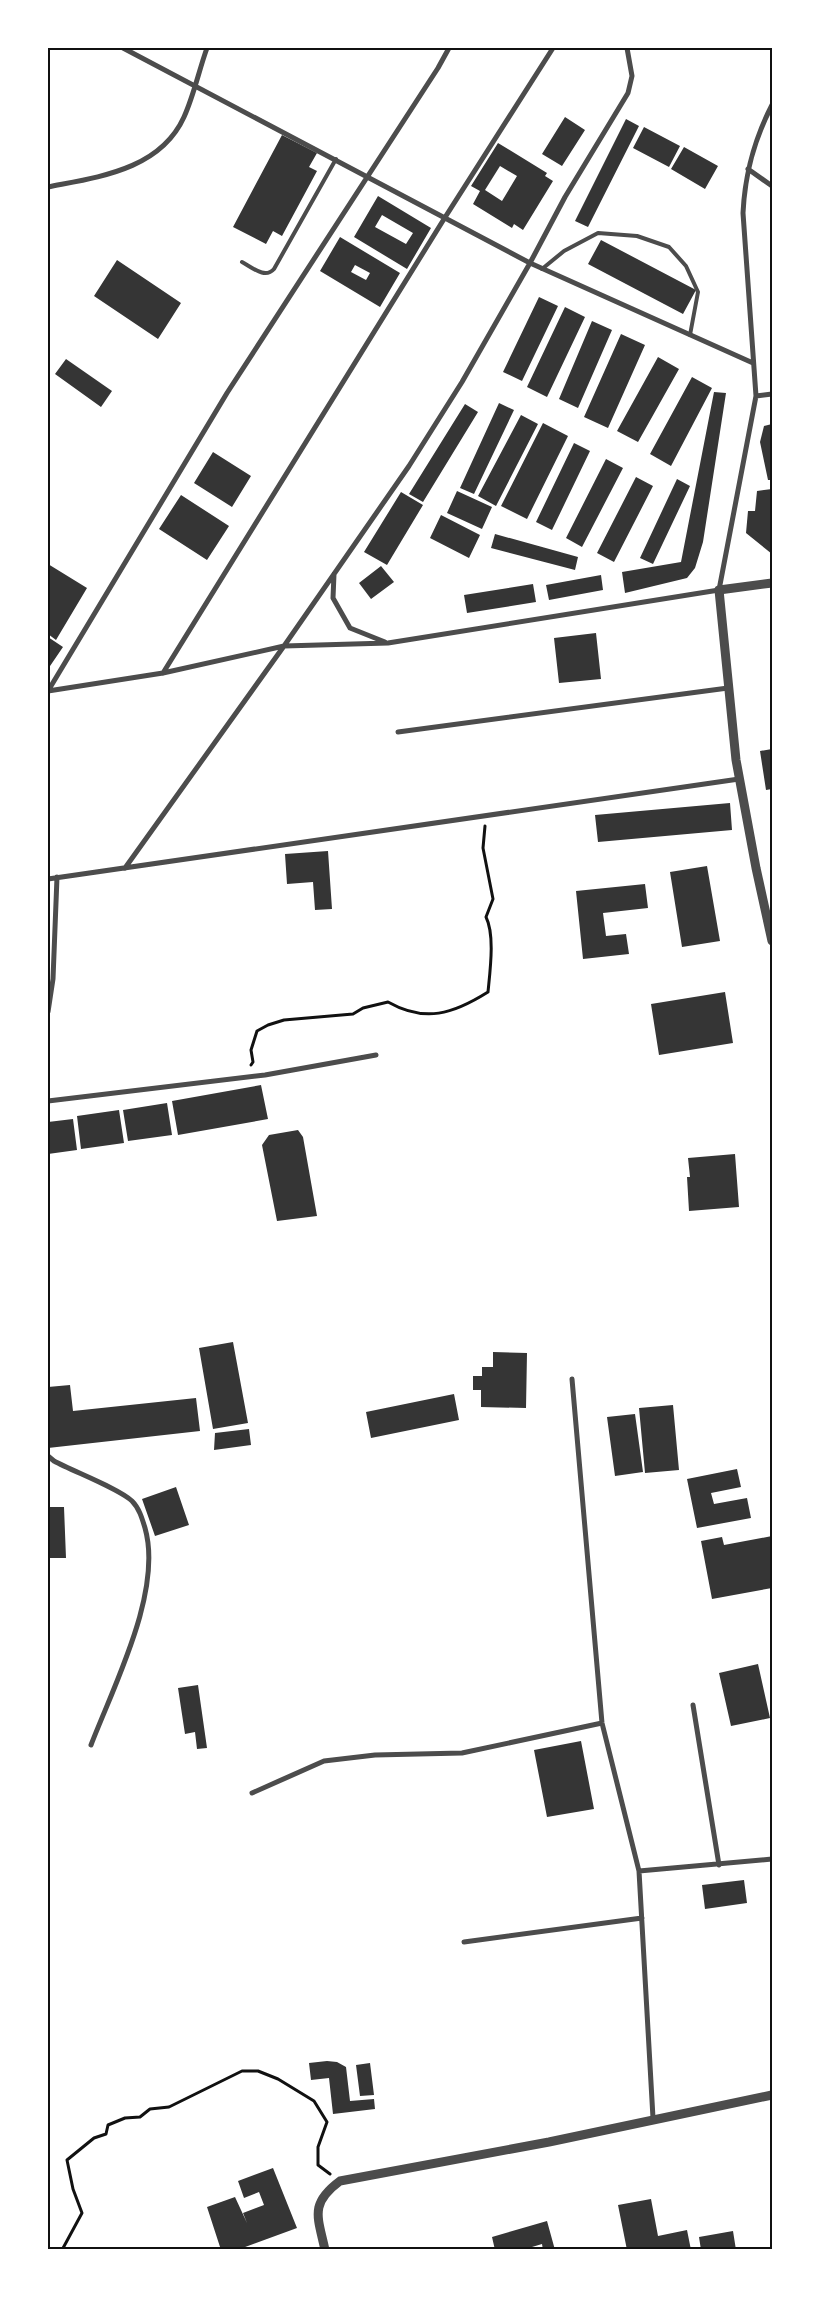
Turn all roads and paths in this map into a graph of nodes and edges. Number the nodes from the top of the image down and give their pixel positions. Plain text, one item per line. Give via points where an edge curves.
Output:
1 (123, 48) edge
2 (207, 48) edge
3 (449, 48) edge
4 (553, 48) edge
5 (627, 48) edge
6 (195, 84) junction
7 (772, 104) edge
8 (336, 159) junction
9 (748, 169) junction
10 (368, 176) junction
11 (772, 186) edge
12 (48, 187) edge
13 (444, 219) junction
14 (242, 262) dead end
15 (530, 263) junction
16 (542, 268) junction
17 (690, 335) junction
18 (753, 363) junction
19 (772, 394) edge
20 (756, 396) junction
21 (334, 573) junction
22 (772, 584) edge
23 (719, 590) junction
24 (388, 643) junction
25 (284, 646) junction
26 (163, 672) junction
27 (728, 688) junction
28 (48, 691) edge
29 (398, 732) dead end
30 (739, 779) junction
31 (485, 815) junction
32 (125, 868) junction
33 (57, 877) junction
34 (48, 879) edge
35 (772, 941) edge
36 (48, 1012) edge
37 (376, 1055) dead end
38 (239, 1078) junction
39 (48, 1100) edge
40 (572, 1379) dead end
41 (48, 1456) edge
42 (693, 1705) dead end
43 (602, 1723) junction
44 (91, 1745) dead end
45 (252, 1793) dead end
46 (772, 1859) edge
47 (719, 1865) junction
48 (639, 1871) junction
49 (642, 1918) junction
50 (464, 1942) dead end
51 (772, 2095) edge
52 (653, 2118) junction
53 (340, 2181) junction
54 (62, 2250) edge
55 (325, 2250) edge

1 - 6 street
2 - 6 street
3 - 10 street
4 - 13 street
5 - 15 street via 632,76 628,93 565,197
6 - 8 street
6 - 12 street via 184,117 168,142 150,156 132,167 105,176
7 - 9 street via 753,147
8 - 10 street
8 - 14 lane via 270,273 264,274
9 - 11 street
9 - 18 street via 743,213
10 - 13 street
10 - 28 street via 227,393
13 - 15 street
13 - 26 street
15 - 16 street
15 - 21 street via 462,382 409,466
16 - 17 street
16 - 17 lane via 564,251 598,233 636,236 670,247 686,266 698,292
17 - 18 street
18 - 20 street
19 - 20 street
20 - 23 street
21 - 24 street via 333,598 350,628
21 - 25 street
22 - 23 street
23 - 24 street
23 - 27 street
24 - 25 street
25 - 26 street
25 - 32 street
26 - 28 street
27 - 29 street
27 - 30 street
30 - 31 street
30 - 35 street
31 - 32 street
31 - 38 path via 483,848 493,899 486,917 490,925 488,992 446,1012 405,1011 388,1002 353,1014 268,1024 256,1031 251,1050 253,1062
32 - 33 street
33 - 34 street
33 - 36 street via 53,979
37 - 38 street
38 - 39 street
40 - 43 street
41 - 44 street via 132,1501 141,1515 148,1538 150,1567 143,1605
42 - 47 street
43 - 45 street via 462,1753 375,1755 324,1762
43 - 48 street
46 - 47 street
47 - 48 street
48 - 49 street
49 - 50 street
49 - 52 street
51 - 52 street
52 - 53 street via 549,2142
53 - 54 path via 318,2165 318,2147 327,2122 314,2101 258,2071 242,2071 169,2107 150,2109 140,2117 125,2118 108,2125 106,2134 94,2138 67,2160 82,2213
53 - 55 street via 326,2191 317,2211

